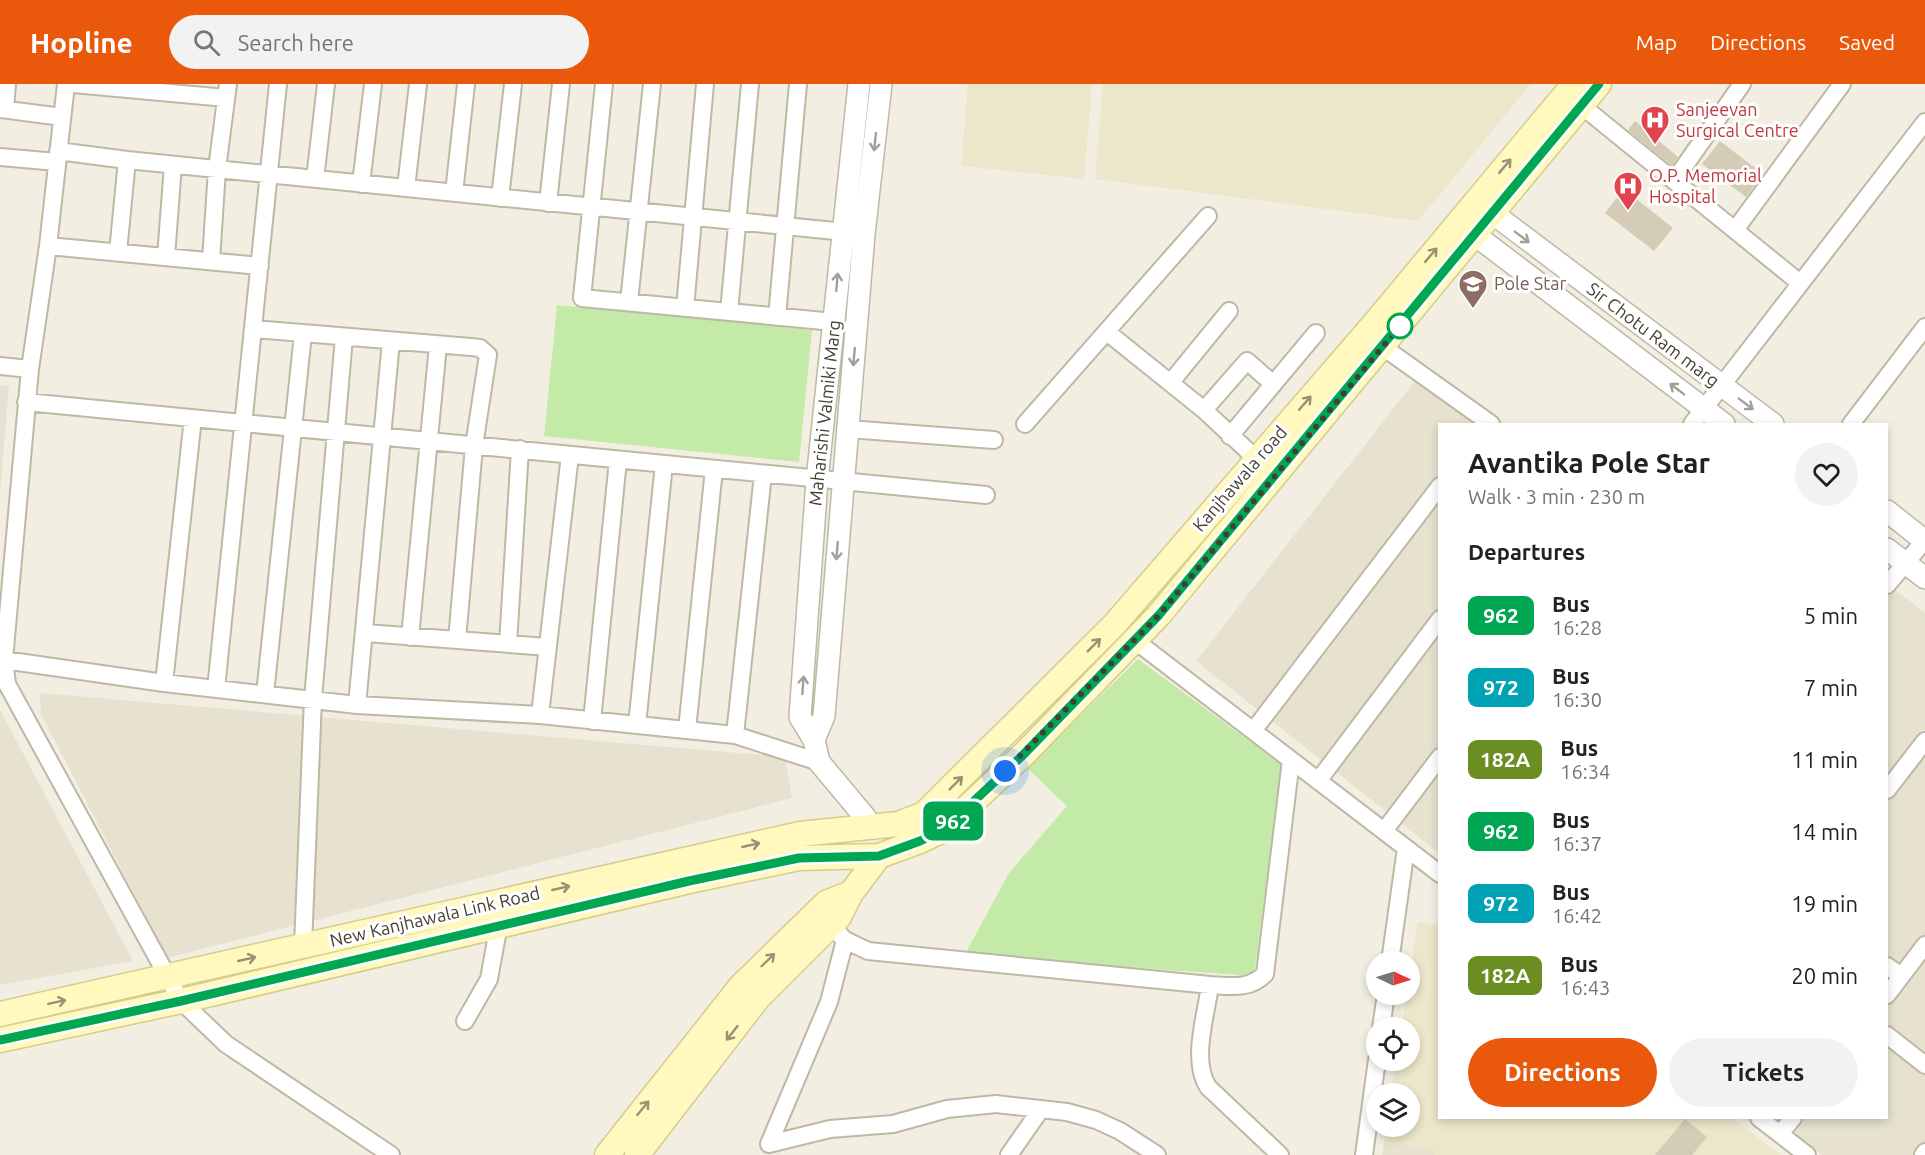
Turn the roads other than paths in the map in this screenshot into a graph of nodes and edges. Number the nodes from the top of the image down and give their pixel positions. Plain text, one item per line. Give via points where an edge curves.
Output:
1 (7, 84) edge
2 (66, 84) edge
3 (73, 84) edge
4 (278, 84) edge
5 (326, 84) edge
6 (374, 84) edge
7 (418, 84) edge
8 (466, 84) edge
9 (513, 84) edge
10 (561, 84) edge
11 (604, 84) edge
12 (652, 84) edge
13 (705, 84) edge
14 (750, 84) edge
15 (798, 84) edge
16 (859, 84) edge
17 (881, 84) edge
18 (1599, 84) edge
19 (1742, 84) edge
20 (1842, 84) edge
21 (227, 91) edge
22 (1578, 95) edge
23 (2, 109) edge
24 (62, 117) junction
25 (1925, 122) edge
26 (0, 157) edge
27 (58, 157) junction
28 (127, 160) junction
29 (0, 162) edge
30 (173, 165) junction
31 (217, 169) junction
32 (267, 174) junction
33 (315, 179) junction
34 (1674, 181) junction
35 (361, 184) junction
36 (406, 188) junction
37 (454, 193) junction
38 (500, 198) junction
39 (548, 202) junction
40 (591, 207) junction
41 (1484, 207) junction
42 (637, 212) junction
43 (1208, 216) dead end
44 (691, 217) junction
45 (736, 221) junction
46 (784, 226) junction
47 (1466, 229) junction
48 (1735, 230) junction
49 (842, 232) junction
50 (864, 234) junction
51 (48, 246) junction
52 (118, 252) junction
53 (166, 257) junction
54 (211, 261) junction
55 (260, 266) junction
56 (1800, 283) junction
57 (629, 302) junction
58 (685, 308) junction
59 (1229, 311) dead end
60 (729, 312) junction
61 (777, 317) junction
62 (834, 322) junction
63 (1925, 327) edge
64 (254, 330) junction
65 (1107, 332) junction
66 (1316, 333) dead end
67 (303, 334) junction
68 (344, 337) junction
69 (391, 341) junction
70 (438, 345) junction
71 (1383, 347) junction
72 (0, 366) edge
73 (30, 369) junction
74 (828, 382) junction
75 (1171, 382) junction
76 (1272, 383) junction
77 (851, 384) junction
78 (1721, 386) junction
79 (26, 402) junction
80 (1204, 410) junction
81 (1697, 417) edge
82 (193, 418) junction
83 (244, 423) junction
84 (1488, 423) edge
85 (1720, 423) edge
86 (1772, 423) edge
87 (1852, 423) edge
88 (1025, 424) dead end
89 (293, 428) junction
90 (848, 429) junction
91 (336, 434) junction
92 (1230, 436) junction
93 (382, 438) junction
94 (994, 440) dead end
95 (429, 441) junction
96 (474, 446) junction
97 (520, 449) junction
98 (570, 455) junction
99 (1256, 459) junction
100 (618, 460) junction
101 (664, 464) junction
102 (714, 469) junction
103 (763, 474) junction
104 (1276, 476) junction
105 (817, 480) junction
106 (843, 482) junction
107 (1438, 489) edge
108 (986, 495) dead end
109 (1888, 512) edge
110 (1925, 540) edge
111 (1888, 550) edge
112 (1905, 562) junction
113 (1925, 578) edge
114 (1888, 584) edge
115 (1438, 622) edge
116 (366, 633) junction
117 (410, 636) junction
118 (1133, 639) junction
119 (457, 640) junction
120 (508, 644) junction
121 (548, 647) junction
122 (4, 660) junction
123 (164, 683) junction
124 (216, 689) junction
125 (265, 694) junction
126 (313, 699) junction
127 (357, 705) junction
128 (540, 716) junction
129 (592, 721) junction
130 (637, 725) junction
131 (687, 730) junction
132 (1253, 731) junction
133 (735, 735) junction
134 (814, 740) junction
135 (1925, 741) edge
136 (1291, 760) junction
137 (1438, 760) edge
138 (819, 762) junction
139 (1318, 781) junction
140 (1888, 789) edge
141 (871, 828) junction
142 (1384, 831) junction
143 (1406, 848) junction
144 (879, 856) junction
145 (1438, 872) edge
146 (499, 924) junction
147 (831, 926) junction
148 (1925, 945) edge
149 (303, 946) junction
150 (1392, 951) edge
151 (1888, 967) edge
152 (1901, 976) junction
153 (166, 977) junction
154 (1210, 985) junction
155 (1888, 993) edge
156 (181, 1001) junction
157 (0, 1014) edge
158 (465, 1021) dead end
159 (1888, 1036) edge
160 (0, 1040) edge
161 (1925, 1065) edge
162 (1375, 1071) edge
163 (1041, 1109) junction
164 (1760, 1119) edge
165 (1792, 1119) edge
166 (1780, 1134) junction
167 (765, 1149) edge
168 (1803, 1154) edge
169 (391, 1155) edge
170 (607, 1155) edge
171 (637, 1155) edge
172 (1009, 1155) edge
173 (1157, 1155) edge
174 (1280, 1155) edge
175 (1364, 1155) edge

1 - 23 street
2 - 24 street
3 - 21 street
4 - 32 street
5 - 33 street
6 - 35 street
7 - 36 street
8 - 37 street
9 - 38 street
10 - 39 street
11 - 40 street
12 - 42 street
13 - 44 street
14 - 45 street
15 - 46 street
16 - 49 street, Maharishi Valmiki Marg
17 -> 50 street, Maharishi Valmiki Marg
18 - 22 main road, Kanjhawala road
19 - 34 street
20 - 48 street
21 - 31 street
22 - 34 street
22 - 41 main road, Kanjhawala road
23 - 24 street
24 - 27 street
25 - 56 street
26 - 27 street
26 - 29 street
27 - 28 street
27 - 51 street
28 - 30 street
28 - 52 street
30 - 31 street
30 - 53 street
31 - 32 street
31 - 54 street
32 - 33 street
32 - 55 street
33 - 35 street
34 - 48 street
35 - 36 street
36 - 37 street
37 - 38 street
38 - 39 street
39 - 40 street
40 - 42 street
40 - 57 street via 582,298
41 - 47 main road, Kanjhawala road
41 -> 78 street, Sir Chotu Ram marg
42 - 44 street
42 - 57 street
43 - 65 street
44 - 45 street
44 - 58 street
45 - 46 street
45 - 60 street
46 - 49 street
46 - 61 street
47 - 71 main road, Kanjhawala road
81 -> 47 street, Sir Chotu Ram marg
99 -> 47 main road, Kanjhawala road
48 - 56 street
49 - 50 street
62 -> 49 street, Maharishi Valmiki Marg
50 -> 77 street, Maharishi Valmiki Marg
51 - 52 street
51 - 73 street
52 - 53 street
53 - 54 street
54 - 55 street
55 - 64 street
56 - 78 street
57 - 58 street
58 - 60 street
59 - 75 street
60 - 61 street
61 - 62 street
62 - 74 street, Maharishi Valmiki Marg
63 - 87 street
64 - 67 street
64 - 83 street
65 - 75 street
65 - 88 street
66 - 76 street
67 - 68 street
67 - 89 street
68 - 69 street
68 - 91 street
69 - 70 street
69 - 93 street
70 - 95 street
70 - 96 street via 480,348 488,355
71 - 84 street
71 - 104 main road, Kanjhawala road
72 - 73 street
73 - 79 street
74 - 77 street
74 - 105 street, Maharishi Valmiki Marg
75 - 80 street
76 - 80 street via 1247,361
76 - 92 street
77 - 90 street, Maharishi Valmiki Marg
78 - 81 street
78 -> 86 street, Sir Chotu Ram marg
79 - 82 street
79 - 122 street
80 - 92 street
81 - 85 street, Sir Chotu Ram marg
82 - 83 street
82 - 123 street
83 - 89 street
83 - 124 street
89 - 91 street
89 - 125 street
90 - 94 street
90 - 106 street, Maharishi Valmiki Marg
91 - 93 street
91 - 126 street
92 - 99 street
93 - 95 street
93 - 116 street
95 - 96 street
95 - 117 street
96 - 97 street
96 - 119 street
97 - 98 street
97 - 120 street
98 - 100 street
98 - 121 street
99 - 104 street
141 -> 99 main road, Kanjhawala road via 911,821 928,810 1114,625
100 - 101 street
100 - 129 street
101 - 102 street
101 - 130 street
102 - 103 street
102 - 131 street
103 - 105 street
103 - 133 street
104 - 118 main road, Kanjhawala road via 1159,615
105 - 106 street
134 -> 105 street, Maharishi Valmiki Marg via 800,717
106 - 108 street
106 -> 134 street, Maharishi Valmiki Marg via 824,716
107 - 132 street
109 - 110 street
110 - 112 street
111 - 112 street
112 - 113 street
112 - 114 street
115 - 139 street
116 - 117 street
116 - 127 street
117 - 119 street
118 - 132 street
118 - 144 main road, Kanjhawala road via 1022,756 943,830
119 - 120 street
120 - 121 street
121 - 128 street
122 - 123 street
122 - 153 street via 14,702
123 - 124 street
124 - 125 street
125 - 126 street
126 - 127 street
126 - 149 street
127 - 128 street
128 - 129 street
129 - 130 street
130 - 131 street
131 - 133 street
132 - 136 street
133 - 138 street
134 - 138 street, Maharishi Valmiki Marg
135 - 140 street
136 - 139 street
136 - 154 street via 1265,975 1247,986
137 - 142 street
138 - 141 street, Maharishi Valmiki Marg
139 - 142 street
141 - 144 main road
149 -> 141 main road, New Kanjhawala Link Road via 800,834
142 - 143 street
143 - 145 street
143 - 150 street
144 - 146 main road, New Kanjhawala Link Road via 799,858
144 - 147 main road via 851,894 826,903
146 - 156 main road, New Kanjhawala Link Road
146 - 158 street via 489,979
147 - 154 street via 868,951
147 - 167 street via 829,1002
170 -> 147 main road via 741,986
147 -> 171 main road via 758,998
148 - 152 street
153 -> 149 main road, New Kanjhawala Link Road
151 - 152 street
152 - 155 street
153 - 156 street
157 -> 153 main road, New Kanjhawala Link Road
154 - 174 street via 1201,1077
156 - 160 main road, New Kanjhawala Link Road
156 - 169 street via 226,1044
159 - 161 street
162 - 175 street
163 - 167 street via 974,1104 910,1121 830,1129
163 - 172 street
163 - 173 street via 1096,1120
164 - 166 street
165 - 166 street
166 - 168 street

